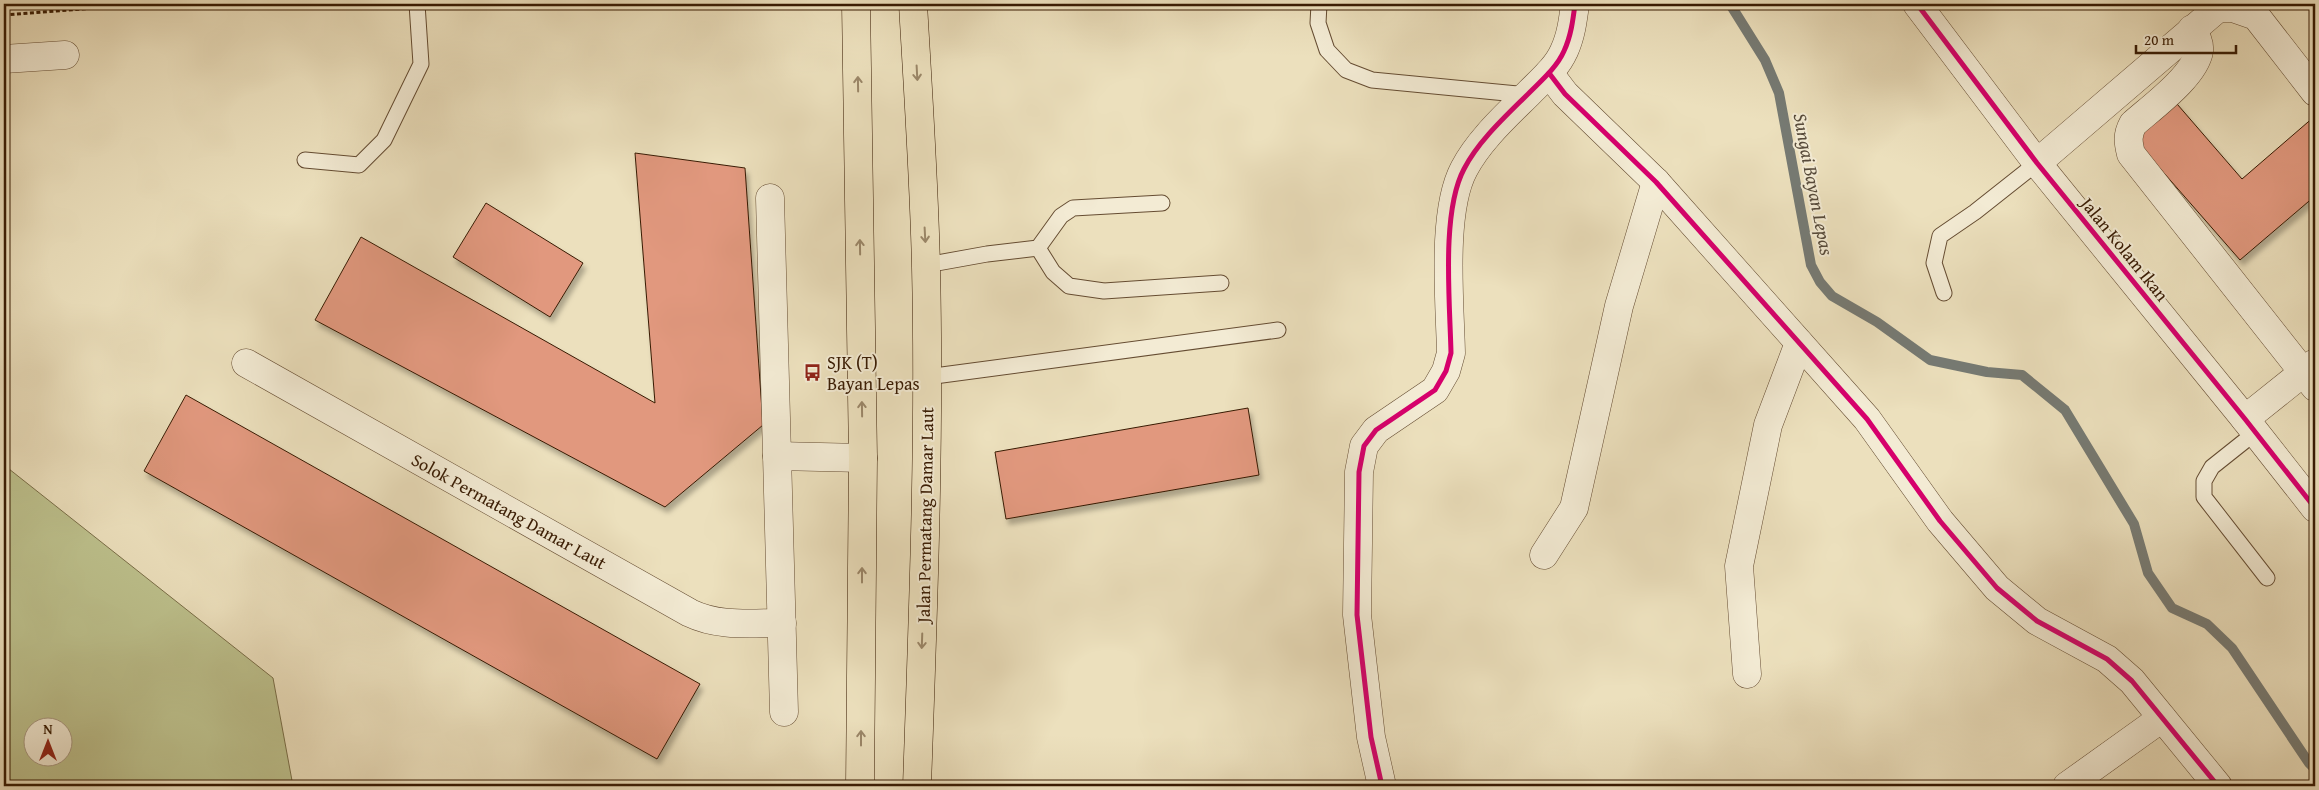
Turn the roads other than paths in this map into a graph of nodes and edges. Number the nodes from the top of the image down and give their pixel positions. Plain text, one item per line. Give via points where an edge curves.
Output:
1 (417, 4) edge
2 (1318, 4) edge
3 (1576, 4) edge
4 (1917, 4) edge
5 (853, 11) edge
6 (917, 11) edge
7 (2192, 29) junction
8 (65, 55) dead end
9 (4, 59) edge
10 (1549, 73) junction
11 (2315, 92) edge
12 (1527, 94) junction
13 (304, 160) dead end
14 (2037, 163) junction
15 (1656, 182) junction
16 (770, 198) dead end
17 (1162, 203) dead end
18 (1038, 248) junction
19 (926, 265) junction
20 (1221, 283) dead end
21 (1944, 293) dead end
22 (1278, 330) dead end
23 (1799, 343) junction
24 (246, 363) dead end
25 (2311, 374) edge
26 (928, 377) junction
27 (2251, 425) junction
28 (777, 456) junction
29 (863, 458) junction
30 (2315, 508) edge
31 (1544, 555) dead end
32 (2267, 578) dead end
33 (782, 623) junction
34 (1747, 674) dead end
35 (784, 712) dead end
36 (2162, 718) junction
37 (860, 786) edge
38 (917, 786) edge
39 (1382, 786) edge
40 (2067, 786) edge
41 (2218, 786) edge

1 - 13 lane via 422,64 384,140 359,165
2 - 12 lane via 1318,23 1327,50 1346,70 1372,80
3 - 10 street via 1573,28 1564,53
4 - 14 street, Jalan Kolam Ikan
29 -> 5 highway
6 -> 19 highway, Jalan Permatang Damar Laut
7 - 11 street via 2218,8 2233,8 2256,16
7 - 14 street
7 - 25 street via 2199,43 2193,65 2186,76 2133,124 2128,133 2131,154
8 - 9 street
10 - 12 street
10 - 15 street via 1565,94
12 - 39 street via 1480,145 1463,170 1454,193 1450,222 1451,353 1446,371 1435,390 1376,430 1364,446 1359,472 1357,615 1371,737
14 - 21 lane via 1940,236 1934,263
14 - 27 street, Jalan Kolam Ikan
15 - 23 street
15 - 31 street via 1619,306 1574,508
16 - 28 street
17 - 18 lane via 1073,208 1061,216
18 - 19 lane
18 - 20 lane via 1053,272 1069,286 1104,291
19 - 26 highway, Jalan Permatang Damar Laut
22 - 26 lane
23 - 34 street via 1768,425 1739,566
23 - 36 street via 1867,419 1940,521 1997,588 2037,622 2107,659 2132,681
24 - 33 street, Solok Permatang Damar Laut via 690,613 706,620 730,623
25 - 27 street
26 -> 38 highway, Jalan Permatang Damar Laut via 928,470
27 - 30 street, Jalan Kolam Ikan
27 - 32 lane via 2212,467 2204,481 2204,497
28 - 29 street
28 - 33 street
37 -> 29 highway
33 - 35 street
36 - 40 street
36 - 41 street

